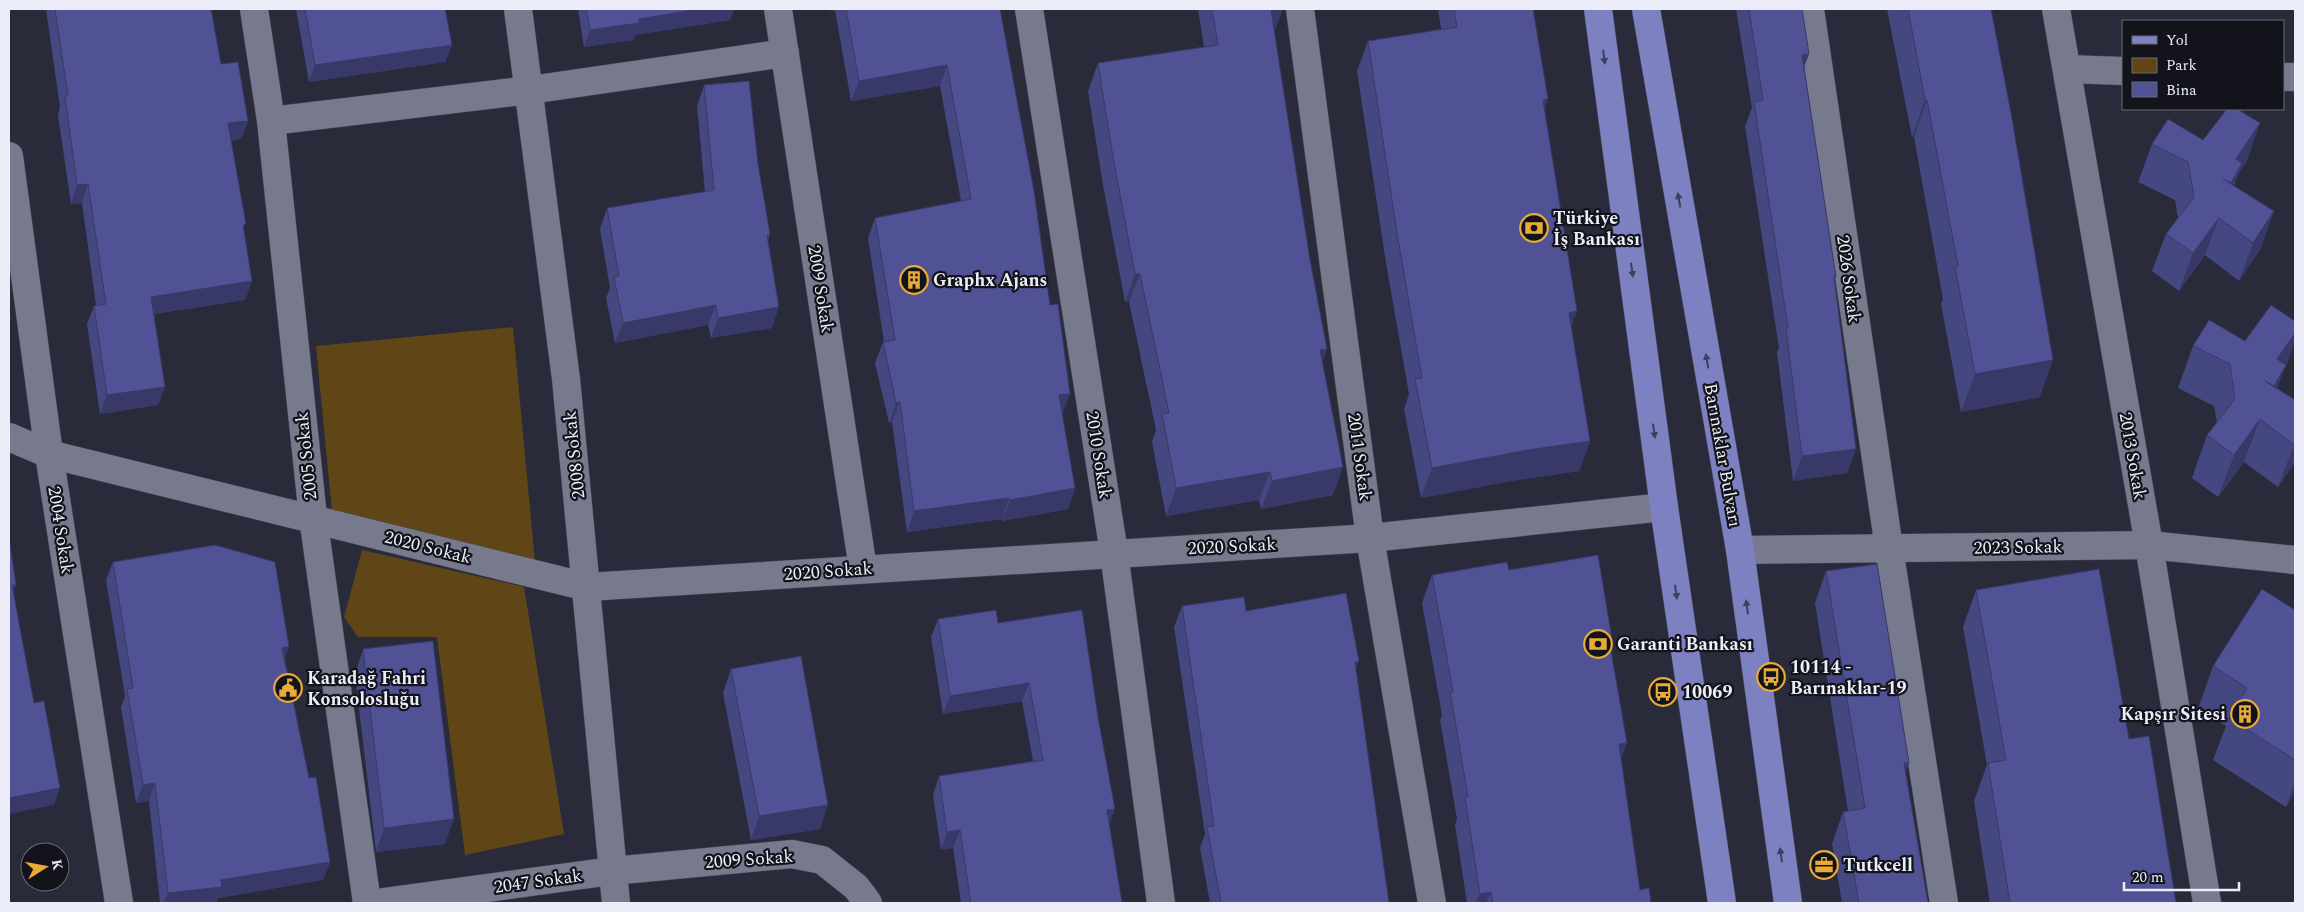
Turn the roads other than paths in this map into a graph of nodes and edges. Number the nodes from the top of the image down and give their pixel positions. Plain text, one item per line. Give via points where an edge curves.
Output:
1 (254, 9) edge
2 (518, 9) edge
3 (778, 9) edge
4 (1029, 9) edge
5 (1300, 9) edge
6 (1598, 9) edge
7 (1646, 9) edge
8 (1810, 9) edge
9 (2056, 9) edge
10 (785, 54) junction
11 (2067, 69) junction
12 (2122, 71) edge
13 (530, 90) junction
14 (271, 121) junction
15 (9, 156) edge
16 (9, 436) edge
17 (49, 454) junction
18 (1664, 507) junction
19 (313, 517) junction
20 (1370, 538) junction
21 (2149, 545) junction
22 (1889, 548) junction
23 (1740, 550) junction
24 (1114, 553) junction
25 (2295, 560) edge
26 (864, 569) junction
27 (587, 587) junction
28 (612, 870) junction
29 (119, 903) edge
30 (367, 903) edge
31 (376, 903) edge
32 (616, 903) edge
33 (868, 903) edge
34 (1161, 903) edge
35 (1432, 903) edge
36 (1722, 903) edge
37 (1788, 903) edge
38 (1944, 903) edge
39 (2207, 903) edge

1 - 14 street, 2005 Sokak
2 - 13 street, 2008 Sokak
3 - 10 street, 2009 Sokak
4 - 24 street, 2010 Sokak
5 - 20 street, 2011 Sokak
6 -> 18 main road
23 -> 7 main road, Barınaklar Bulvarı
8 - 22 street, 2026 Sokak
9 - 11 street, 2013 Sokak
10 - 13 street
10 - 26 street, 2009 Sokak
11 - 12 street
11 - 21 street, 2013 Sokak
13 - 14 street
13 - 27 street, 2008 Sokak via 566,379
14 - 19 street, 2005 Sokak
15 - 17 street, 2004 Sokak
16 - 17 street, 2020 Sokak
17 - 19 street, 2020 Sokak
17 - 29 street, 2004 Sokak
18 - 20 street, 2020 Sokak
18 -> 36 main road
19 - 27 street, 2020 Sokak
19 - 30 street, 2005 Sokak
20 - 24 street, 2020 Sokak
20 - 35 street, 2011 Sokak
21 - 22 street, 2023 Sokak
21 - 25 street, 2023 Sokak
21 - 39 street, 2013 Sokak
22 - 23 street, 2023 Sokak
22 - 38 street, 2026 Sokak
37 -> 23 main road, Barınaklar Bulvarı
24 - 26 street, 2020 Sokak
24 - 34 street, 2010 Sokak
26 - 27 street, 2020 Sokak
27 - 28 street, 2008 Sokak
28 - 31 street, 2047 Sokak
28 - 32 street, 2008 Sokak
28 - 33 street, 2009 Sokak via 792,854 822,860 856,887

